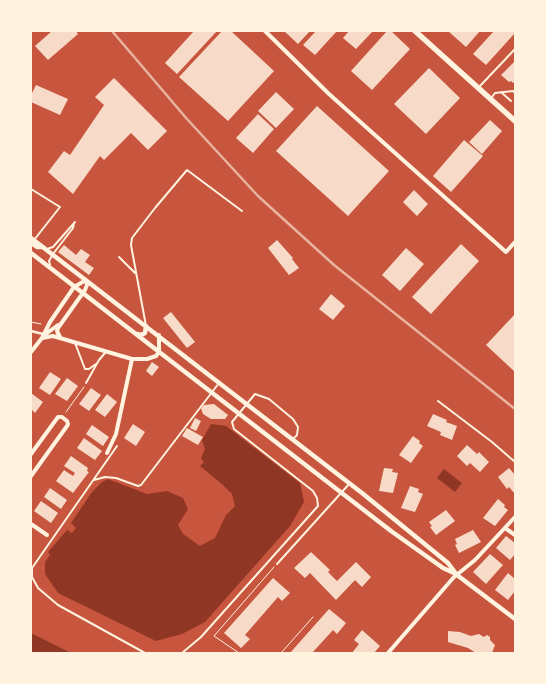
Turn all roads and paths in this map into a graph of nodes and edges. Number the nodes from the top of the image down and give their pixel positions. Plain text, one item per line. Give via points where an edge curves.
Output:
1 (265, 31) edge
2 (415, 31) edge
3 (515, 49) edge
4 (478, 88) junction
5 (514, 90) edge
6 (501, 92) junction
7 (490, 98) junction
8 (511, 101) dead end
9 (515, 121) edge
10 (31, 188) edge
11 (242, 210) dead end
12 (32, 240) edge
13 (515, 242) edge
14 (45, 248) junction
15 (31, 253) edge
16 (53, 254) junction
17 (119, 256) dead end
18 (52, 269) junction
19 (136, 275) junction
20 (86, 280) junction
21 (74, 287) junction
22 (83, 294) junction
23 (31, 322) edge
24 (60, 324) junction
25 (44, 325) dead end
26 (146, 326) junction
27 (31, 330) edge
28 (135, 334) junction
29 (159, 335) junction
30 (42, 336) junction
31 (60, 337) junction
32 (75, 343) junction
33 (107, 351) junction
34 (31, 352) edge
35 (159, 352) junction
36 (132, 359) junction
37 (96, 364) junction
38 (86, 383) joint
39 (219, 383) junction
40 (212, 393) junction
41 (438, 401) dead end
42 (246, 405) junction
43 (239, 414) junction
44 (62, 417) junction
45 (291, 438) junction
46 (117, 446) dead end
47 (280, 446) junction
48 (107, 453) dead end
49 (31, 454) edge
50 (515, 462) edge
51 (32, 473) edge
52 (92, 481) junction
53 (350, 483) junction
54 (342, 492) junction
55 (515, 517) edge
56 (31, 524) edge
57 (505, 528) junction
58 (47, 535) dead end
59 (515, 535) edge
60 (277, 564) joint
61 (457, 575) junction
62 (313, 617) dead end
63 (515, 619) edge
64 (145, 653) edge
65 (182, 653) edge
66 (238, 653) edge
67 (281, 653) edge
68 (388, 653) edge

1 - 13 street via 329,94 506,252
2 - 4 main road
3 - 4 lane
4 - 7 main road
5 - 6 lane
6 - 7 lane
6 - 8 lane
7 - 9 main road
10 - 12 lane via 60,207
11 - 19 lane via 187,170 132,238
12 - 14 street
14 - 16 street
14 - 16 lane via 53,247 74,222
15 - 18 street
16 - 18 lane via 49,263
16 - 20 street
17 - 19 lane
18 - 21 street
19 - 26 lane
20 - 21 street
20 - 22 street
20 - 26 street
21 - 22 street
21 - 30 street
22 - 24 street
22 - 28 street
23 - 25 path
24 - 30 street
24 - 31 street via 57,331
26 - 28 street via 143,334
26 - 29 street
27 - 30 street
28 - 35 street
29 - 35 street
29 - 39 street
30 - 31 street
30 - 34 street
31 - 32 street
32 - 33 street
32 - 37 lane via 85,369
33 - 36 street
33 - 37 lane
35 - 36 street via 147,360
35 - 40 street
36 - 48 street via 116,434
37 - 38 lane
38 - 44 path
39 - 40 lane
39 - 42 street
40 - 43 street
40 - 52 lane via 141,485 105,477
41 - 50 lane
42 - 43 lane
42 - 45 street
42 - 45 lane via 255,394 270,399 298,427 296,435
43 - 47 street
43 - 65 lane via 232,422 234,429 313,491 318,506
44 - 49 street via 58,417
44 - 51 street via 68,424
45 - 47 street
45 - 53 street
46 - 52 lane
47 - 54 street
52 - 64 lane via 32,568 32,577 38,588 58,605
53 - 54 lane
53 - 61 street via 448,563
54 - 60 lane
54 - 61 street via 391,531
55 - 57 street
56 - 58 street
57 - 59 street
57 - 61 street
60 - 66 path via 214,636
61 - 63 street
61 - 68 street
62 - 67 path

